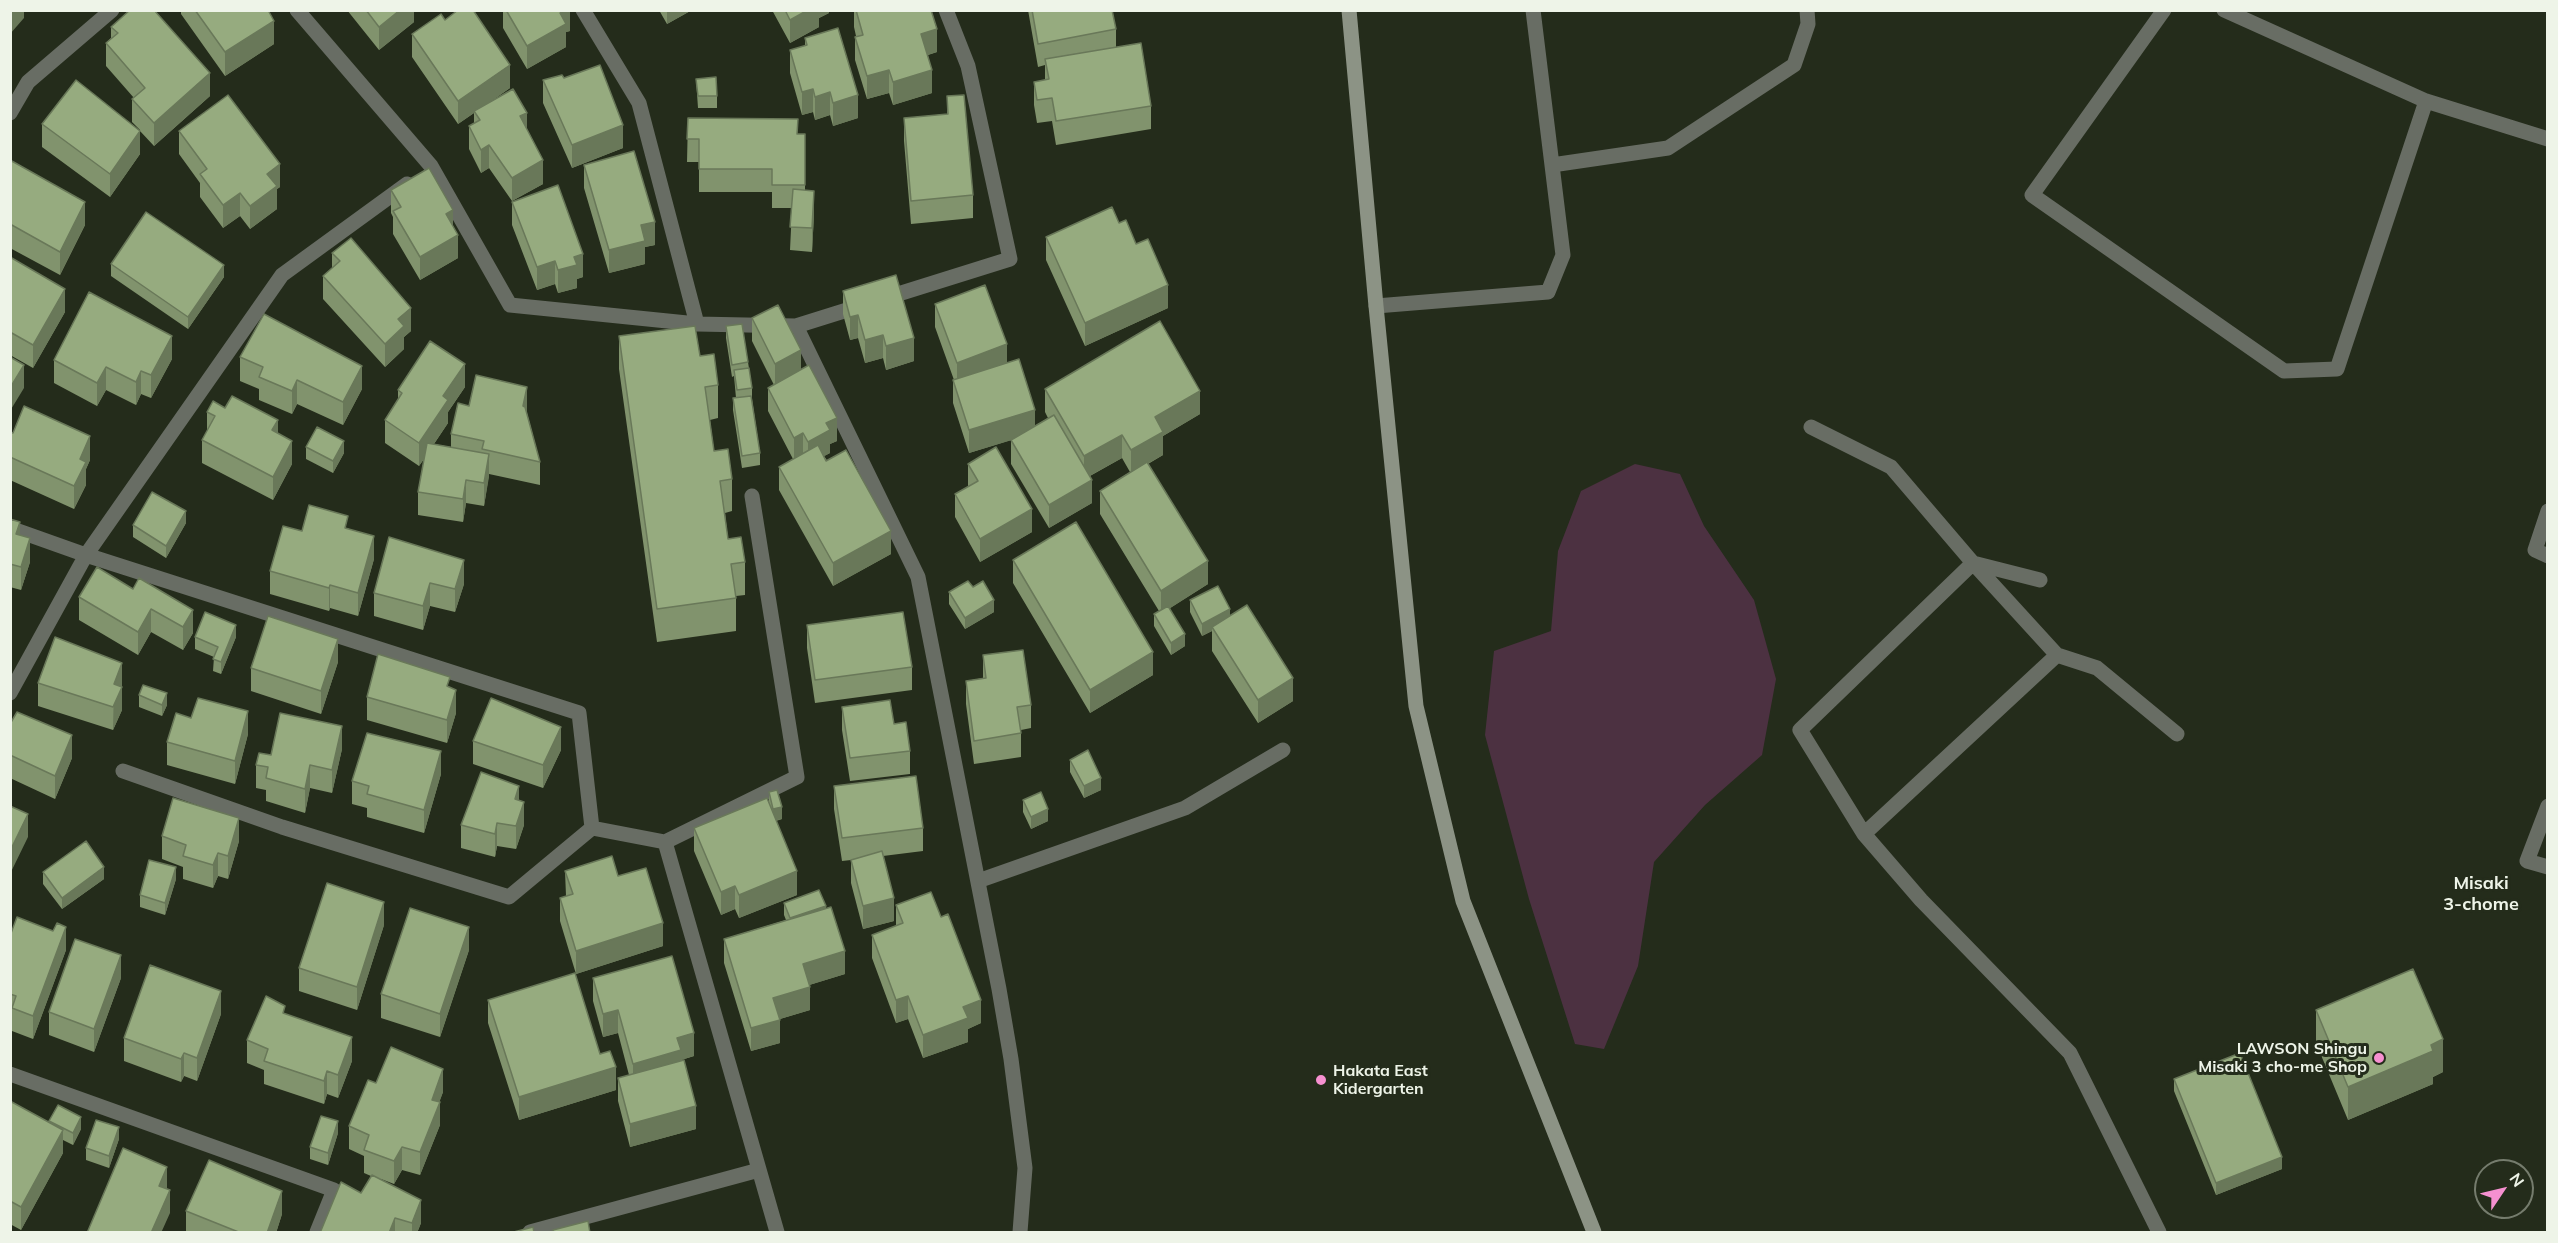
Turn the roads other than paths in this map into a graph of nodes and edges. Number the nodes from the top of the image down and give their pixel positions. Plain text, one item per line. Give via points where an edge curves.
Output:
1 (112, 10) edge
2 (297, 10) edge
3 (583, 10) edge
4 (946, 10) edge
5 (1349, 10) edge
6 (1533, 10) edge
7 (1807, 10) edge
8 (2164, 10) edge
9 (2223, 10) edge
10 (2426, 100) junction
11 (10, 113) edge
12 (2547, 139) edge
13 (1552, 165) junction
14 (431, 166) junction
15 (1376, 306) junction
16 (697, 324) junction
17 (796, 326) junction
18 (1811, 427) dead end
19 (752, 496) dead end
20 (2547, 511) edge
21 (10, 528) edge
22 (86, 555) junction
23 (2547, 556) edge
24 (1973, 563) junction
25 (2040, 580) dead end
26 (2057, 655) junction
27 (10, 693) edge
28 (2177, 734) dead end
29 (1283, 750) dead end
30 (123, 771) dead end
31 (2547, 806) edge
32 (591, 828) junction
33 (1864, 834) junction
34 (665, 842) junction
35 (2547, 867) edge
36 (978, 881) junction
37 (10, 1074) edge
38 (759, 1170) junction
39 (317, 1233) edge
40 (530, 1233) edge
41 (777, 1233) edge
42 (1020, 1233) edge
43 (1594, 1233) edge
44 (2159, 1233) edge

1 - 11 street via 28,82
2 - 14 street
3 - 16 street via 639,103
4 - 17 street via 968,66 1010,259
5 - 15 street
6 - 13 street
7 - 13 street via 1808,24 1794,65 1668,148
8 - 10 street via 2032,195 2284,371 2337,369
9 - 10 street
10 - 12 street
13 - 15 street via 1563,255 1548,292
14 - 16 street via 510,305
14 - 22 street via 282,275
15 - 43 street via 1416,706 1463,902
16 - 17 street
17 - 36 street via 918,577
18 - 24 street via 1891,467
19 - 34 street via 797,777
20 - 23 street via 2535,550
21 - 22 street
22 - 27 street
22 - 32 street via 579,713
24 - 25 street
24 - 26 street
24 - 33 street via 1800,730
26 - 28 street via 2097,668
26 - 33 street
29 - 36 street via 1185,808
30 - 32 street via 282,827 509,897
31 - 35 street via 2527,861
32 - 34 street
33 - 44 street via 1921,900 2070,1053
34 - 38 street
36 - 42 street via 1011,1059 1024,1168
37 - 39 street via 334,1190
38 - 40 street
38 - 41 street

